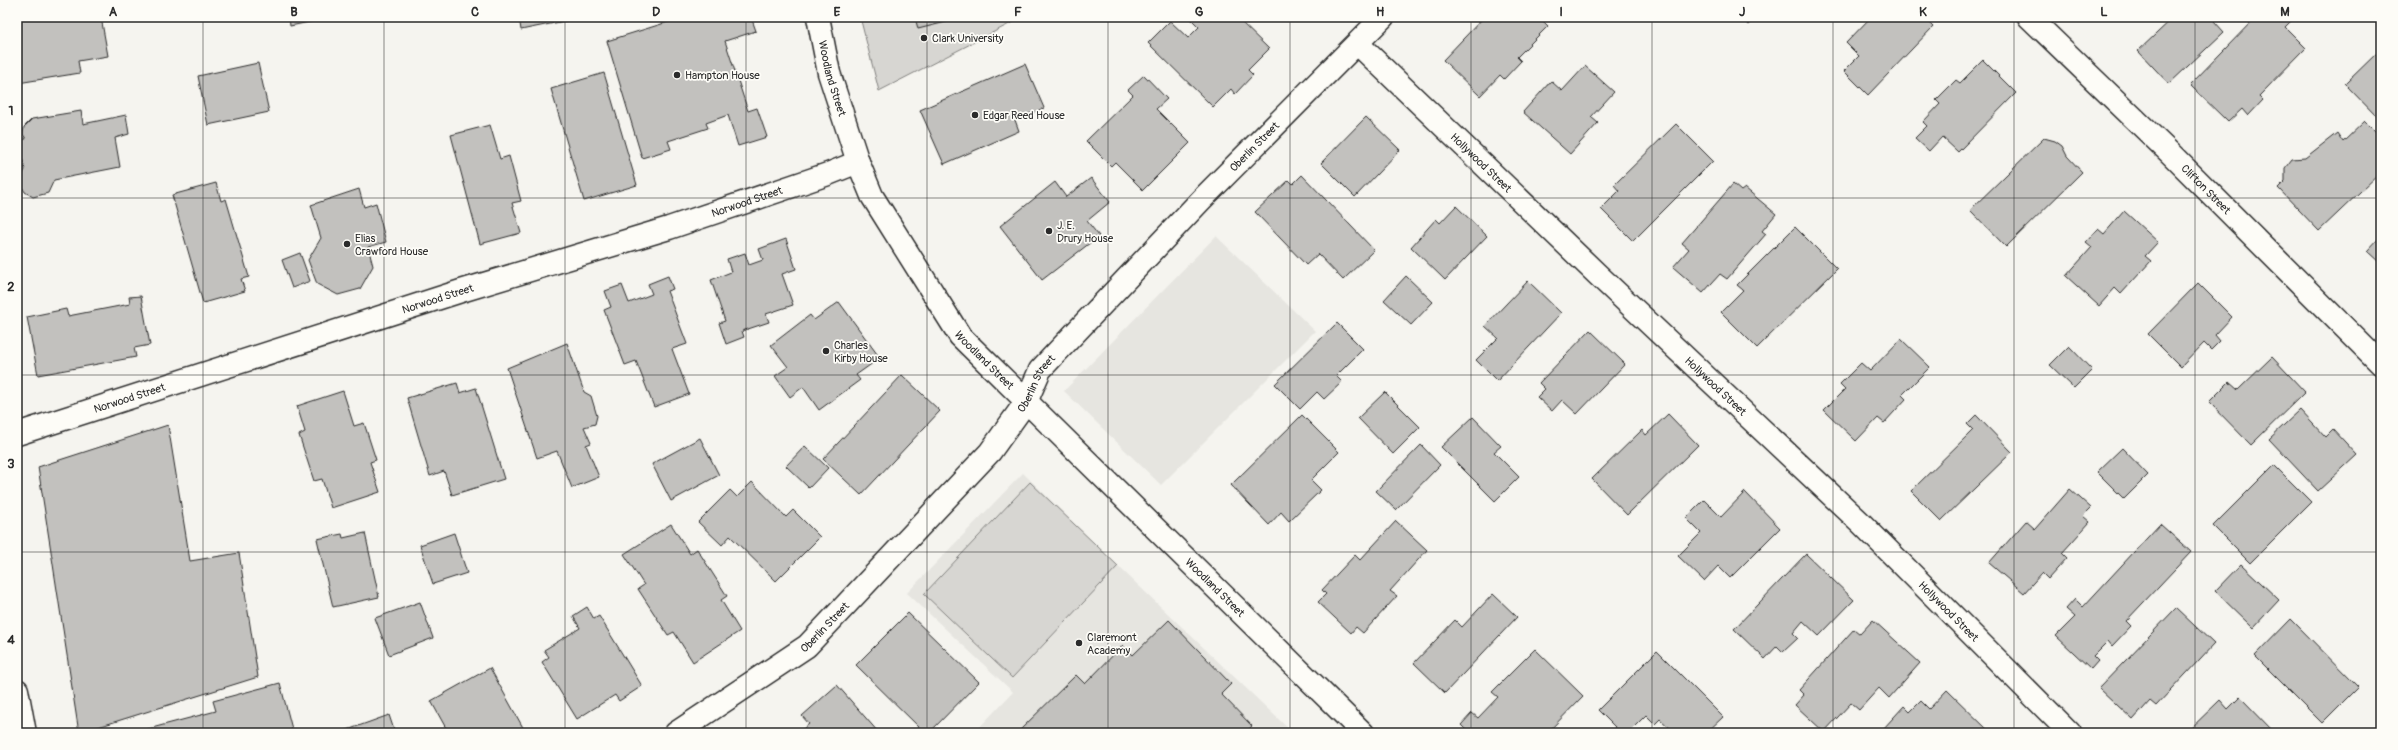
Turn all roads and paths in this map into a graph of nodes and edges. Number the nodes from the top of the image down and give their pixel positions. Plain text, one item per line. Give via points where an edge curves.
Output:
1 (818, 17) edge
2 (1383, 17) edge
3 (2029, 17) edge
4 (1358, 44) junction
5 (858, 162) junction
6 (2381, 364) edge
7 (1026, 402) junction
8 (17, 434) edge
9 (17, 690) edge
10 (25, 733) edge
11 (676, 733) edge
12 (1363, 733) edge
13 (2070, 733) edge

1 - 5 street, Woodland Street via 829,73
2 - 4 street, Oberlin Street
3 - 6 street, Clifton Street via 2170,153
4 - 7 street, Oberlin Street via 1202,199 1040,370
4 - 13 street, Hollywood Street via 1861,524
5 - 7 street, Woodland Street via 872,196 960,336
5 - 8 street, Norwood Street via 669,228 461,291
7 - 11 street, Oberlin Street via 990,452 807,646
7 - 12 street, Woodland Street
9 - 10 street

